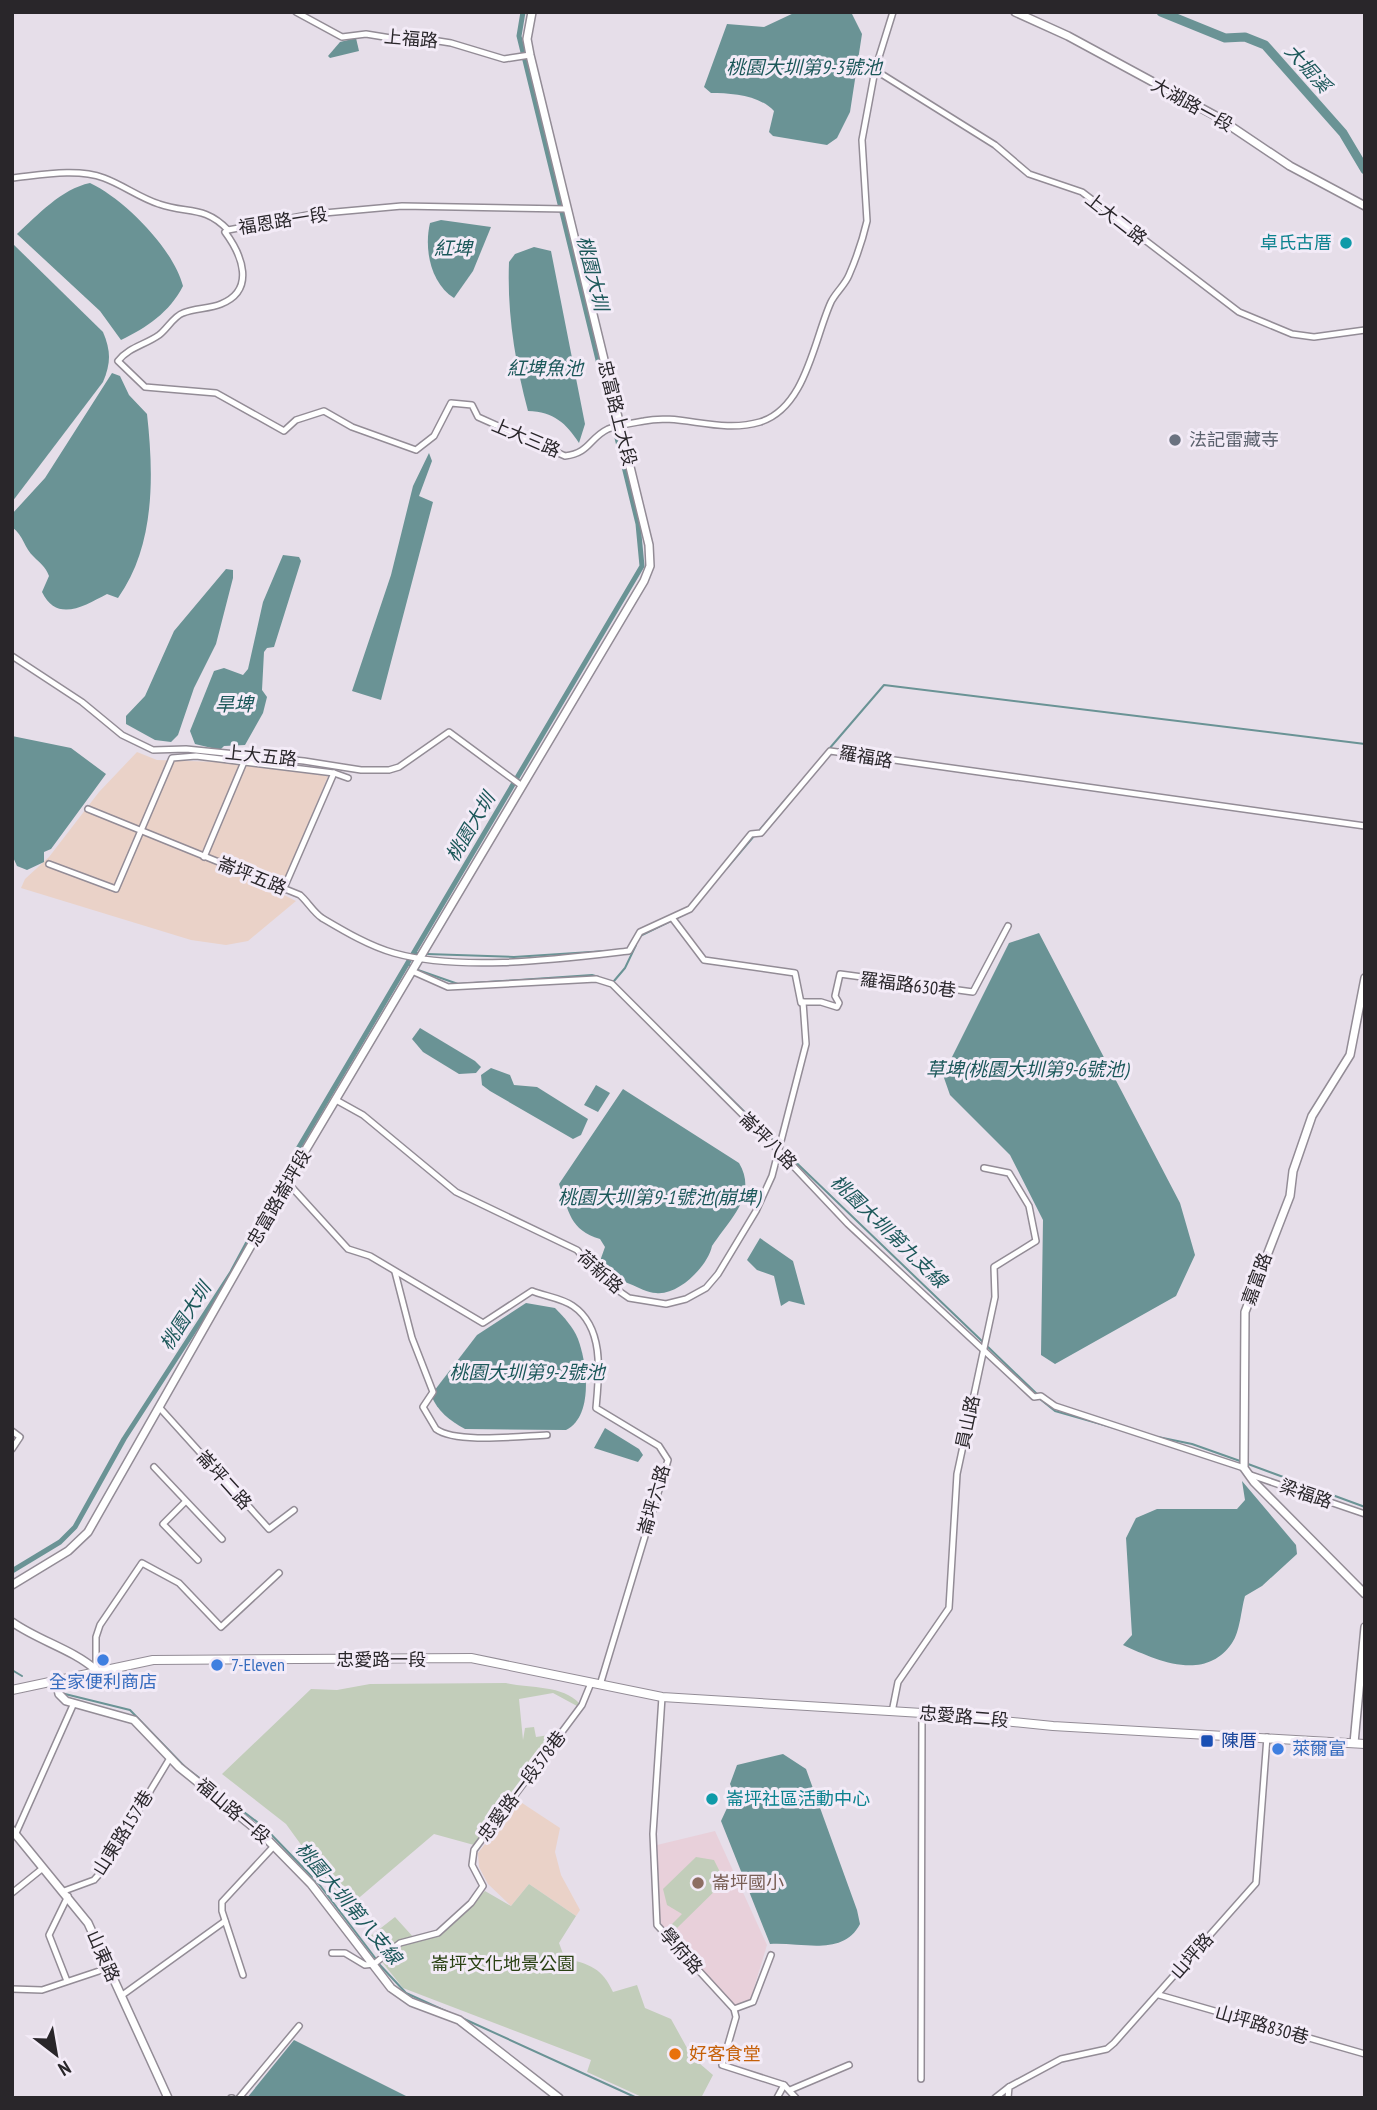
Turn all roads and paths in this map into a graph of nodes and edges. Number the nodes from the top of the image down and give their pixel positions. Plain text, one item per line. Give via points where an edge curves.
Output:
1 (296, 12) edge
2 (532, 12) edge
3 (893, 12) edge
4 (1014, 12) edge
5 (528, 56) junction
6 (875, 70) junction
7 (12, 178) edge
8 (1365, 206) edge
9 (562, 210) junction
10 (228, 230) junction
11 (1365, 330) edge
12 (620, 427) junction
13 (12, 656) edge
14 (173, 750) junction
15 (178, 756) junction
16 (244, 762) junction
17 (334, 773) junction
18 (348, 778) dead end
19 (521, 786) junction
20 (88, 809) dead end
21 (1365, 826) edge
22 (139, 831) junction
23 (205, 857) junction
24 (49, 864) dead end
25 (284, 888) junction
26 (673, 919) junction
27 (1008, 926) dead end
28 (416, 958) junction
29 (412, 971) junction
30 (1365, 978) edge
31 (803, 1002) junction
32 (336, 1100) junction
33 (779, 1151) junction
34 (984, 1168) dead end
35 (287, 1182) junction
36 (396, 1272) junction
37 (983, 1348) junction
38 (159, 1407) junction
39 (12, 1431) edge
40 (547, 1435) dead end
41 (12, 1449) edge
42 (153, 1467) dead end
43 (1246, 1471) junction
44 (185, 1502) junction
45 (294, 1510) dead end
46 (1365, 1514) edge
47 (222, 1539) dead end
48 (198, 1560) dead end
49 (279, 1573) dead end
50 (12, 1585) edge
51 (1365, 1594) edge
52 (12, 1622) edge
53 (1365, 1627) edge
54 (96, 1670) junction
55 (56, 1680) junction
56 (595, 1684) junction
57 (12, 1690) edge
58 (662, 1697) junction
59 (74, 1703) junction
60 (892, 1712) junction
61 (922, 1713) junction
62 (1267, 1737) junction
63 (1354, 1744) junction
64 (1365, 1744) edge
65 (170, 1758) junction
66 (14, 1832) edge
67 (274, 1846) junction
68 (43, 1868) junction
69 (12, 1893) edge
70 (66, 1894) junction
71 (225, 1921) junction
72 (332, 1953) dead end
73 (771, 1955) dead end
74 (376, 1963) junction
75 (108, 1968) junction
76 (243, 1975) dead end
77 (67, 1981) junction
78 (12, 1989) edge
79 (1159, 1995) junction
80 (121, 1996) junction
81 (734, 2009) junction
82 (299, 2026) dead end
83 (1365, 2054) edge
84 (849, 2065) dead end
85 (920, 2079) dead end
86 (783, 2085) junction
87 (1009, 2087) junction
88 (790, 2090) junction
89 (169, 2098) edge
90 (239, 2098) edge
91 (559, 2098) edge
92 (777, 2098) edge
93 (796, 2098) edge
94 (995, 2098) edge
95 (1008, 2098) edge

1 - 5 street, 上福路 via 342,37 419,38 504,60
2 - 5 street, 忠富路上大段
3 - 6 street, 上大三路
4 - 8 street, 大湖路一段 via 1214,115 1290,166
5 - 9 street, 忠富路上大段
6 - 11 street, 上大二路 via 995,145 1029,174 1082,192 1239,312 1314,337
6 - 12 street, 上大三路 via 862,140 867,220 850,272 832,301 804,374 787,403 761,422 735,426 648,420
7 - 10 street, 福恩路一段 via 83,173 104,177 160,205 217,218
9 - 10 street, 福恩路一段 via 402,206 313,214
9 - 12 street, 忠富路上大段
10 - 12 street, 上大三路 via 225,232 242,261 239,291 219,305 184,313 158,336 123,355 118,361 145,387 216,393 284,431 296,420 324,411 352,427 416,450 434,436 451,403 472,405 478,417 565,456 588,449 608,429
12 - 19 street, 忠富路上大段 via 650,566
13 - 14 street, 上大五路 via 122,735 153,750
14 - 15 street
14 - 19 street, 上大五路 via 389,770 449,732
15 - 16 street
15 - 22 street via 170,759
16 - 17 street
16 - 23 street
17 - 18 street
17 - 25 street
19 - 28 street, 忠富路崙坪段
20 - 22 street, 崙坪五路
21 - 26 street, 羅福路 via 830,751 690,909
22 - 23 street, 崙坪五路
22 - 24 street via 116,889
23 - 25 street, 崙坪五路
25 - 28 street, 崙坪五路 via 300,895 319,916 372,945
26 - 28 street, 羅福路 via 640,932 629,951 479,962
26 - 31 street, 荷新路 via 704,960 795,973
27 - 31 street, 羅福路630巷 via 973,992 840,974 837,1007
28 - 29 street, 忠富路崙坪段
29 - 32 street, 忠富路崙坪段
29 - 33 street, 崙坪八路 via 448,987 596,979 612,984
30 - 43 street, 嘉富路 via 1350,1055 1312,1116 1293,1171 1290,1196 1245,1312
31 - 33 street, 荷新路 via 806,1044
32 - 33 street, 荷新路 via 363,1115 456,1192 577,1250 606,1282 642,1302 666,1304 706,1288 756,1211
32 - 35 street, 忠富路崙坪段
33 - 37 street, 崙坪八路 via 848,1224
34 - 37 street, 員山路 via 1009,1173 1029,1206 1036,1241 994,1267 996,1287
35 - 36 street, 崙坪六路 via 348,1249
35 - 38 street, 忠富路崙坪段
36 - 40 street via 412,1338 433,1392 423,1407 436,1429 483,1437
36 - 56 street, 崙坪六路 via 482,1323 532,1291 571,1304 592,1330 600,1368 596,1408 659,1446 668,1460
37 - 43 street, 崙坪八路 via 1034,1397
37 - 60 street, 員山路 via 957,1474 949,1608 898,1682
38 - 45 street, 崙坪二路 via 268,1529
38 - 50 street, 忠富路崙坪段 via 88,1532 68,1551
39 - 41 street via 20,1437
42 - 44 street
43 - 46 street, 梁福路
43 - 51 street
44 - 47 street
44 - 48 street via 163,1524
49 - 54 street via 221,1627 179,1583 142,1563 100,1625
52 - 54 street
53 - 63 street
54 - 55 main road, 忠愛路一段
54 - 56 main road, 忠愛路一段 via 153,1660 471,1658
55 - 57 main road, 忠愛路一段
55 - 59 street via 59,1694
56 - 58 main road, 忠愛路一段
56 - 74 street, 忠愛路一段378巷 via 474,1850 472,1866 483,1886 481,1891 438,1933 400,1944
58 - 60 main road, 忠愛路二段
58 - 81 street, 學府路 via 653,1834 657,1925
59 - 65 street, 福山路一段 via 134,1720
59 - 66 street
60 - 61 main road, 忠愛路二段
61 - 62 main road, 忠愛路二段 via 1053,1726
61 - 85 street
62 - 63 main road, 忠愛路二段
62 - 79 street, 山坪路 via 1259,1877
63 - 64 main road, 忠愛路二段
65 - 67 street, 福山路一段
65 - 70 street, 山東路157巷 via 102,1871
66 - 68 street, 山東路
67 - 71 street via 222,1902
67 - 74 street, 福山路一段
68 - 69 street
68 - 70 street, 山東路
70 - 75 street, 山東路 via 88,1923
70 - 77 street via 49,1935
71 - 76 street
71 - 80 street
72 - 74 street via 345,1953 365,1965
73 - 81 street via 753,2001
74 - 91 street, 福山路一段 via 391,1988 411,2002 459,2020
75 - 77 street
75 - 80 street, 山東路
77 - 78 street via 42,1990
79 - 83 street, 山坪路830巷
79 - 87 street, 山坪路 via 1107,2049 1061,2059
80 - 89 street, 山東路
81 - 86 street via 736,2017 722,2065
82 - 90 street
84 - 88 street
86 - 88 street
86 - 92 street
87 - 94 street
87 - 95 street
88 - 93 street

